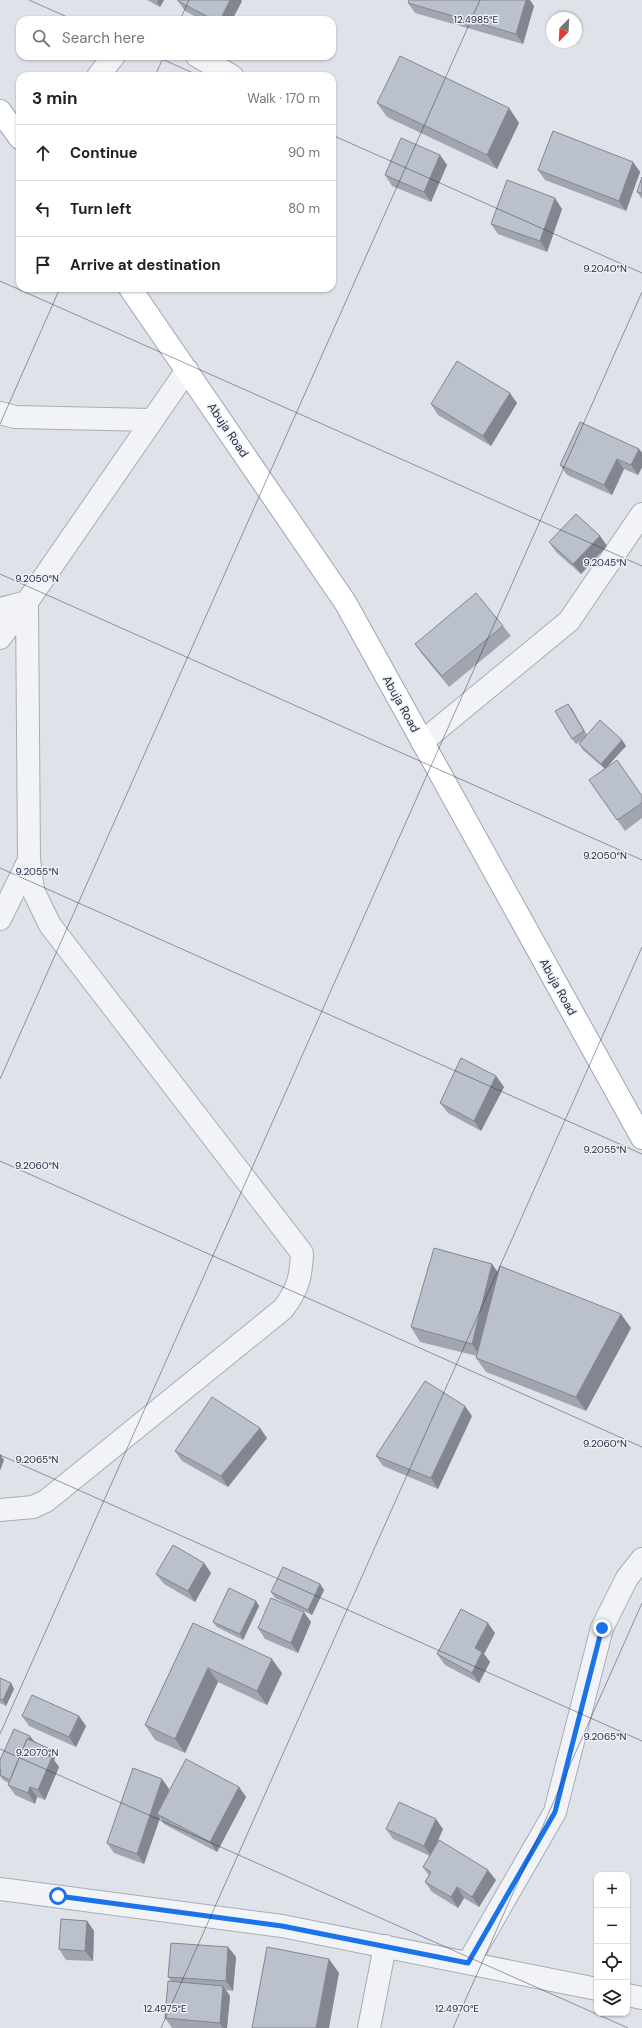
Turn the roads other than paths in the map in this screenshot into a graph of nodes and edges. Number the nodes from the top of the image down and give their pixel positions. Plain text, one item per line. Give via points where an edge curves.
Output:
1 (111, 60) edge
2 (204, 60) edge
3 (101, 72) edge
4 (225, 72) edge
5 (0, 111) edge
6 (16, 133) edge
7 (133, 292) edge
8 (187, 370) junction
9 (0, 413) edge
10 (152, 420) junction
11 (642, 514) edge
12 (27, 602) junction
13 (0, 609) edge
14 (0, 638) edge
15 (422, 742) junction
16 (29, 860) junction
17 (0, 919) edge
18 (642, 1138) edge
19 (0, 1510) edge
20 (642, 1559) edge
21 (0, 1889) edge
22 (385, 1946) junction
23 (468, 1963) junction
24 (594, 1988) edge
25 (630, 1996) edge
26 (642, 1998) edge
27 (369, 2028) edge

1 - 3 street
2 - 4 street
5 - 6 main road
7 - 8 main road, Abuja Road
8 - 10 street
8 - 15 main road, Abuja Road via 345,602
9 - 10 street via 14,417
10 - 12 street
11 - 15 street via 569,621
12 - 13 street
12 - 14 street
12 - 16 street
15 - 18 main road, Abuja Road
16 - 17 street
16 - 19 street via 33,890 50,925 302,1253 302,1260 296,1292 283,1309 46,1502 33,1507
20 - 23 street via 626,1578 602,1628 555,1812
21 - 22 street via 282,1926
22 - 23 street
22 - 27 street
23 - 24 street
25 - 26 street

